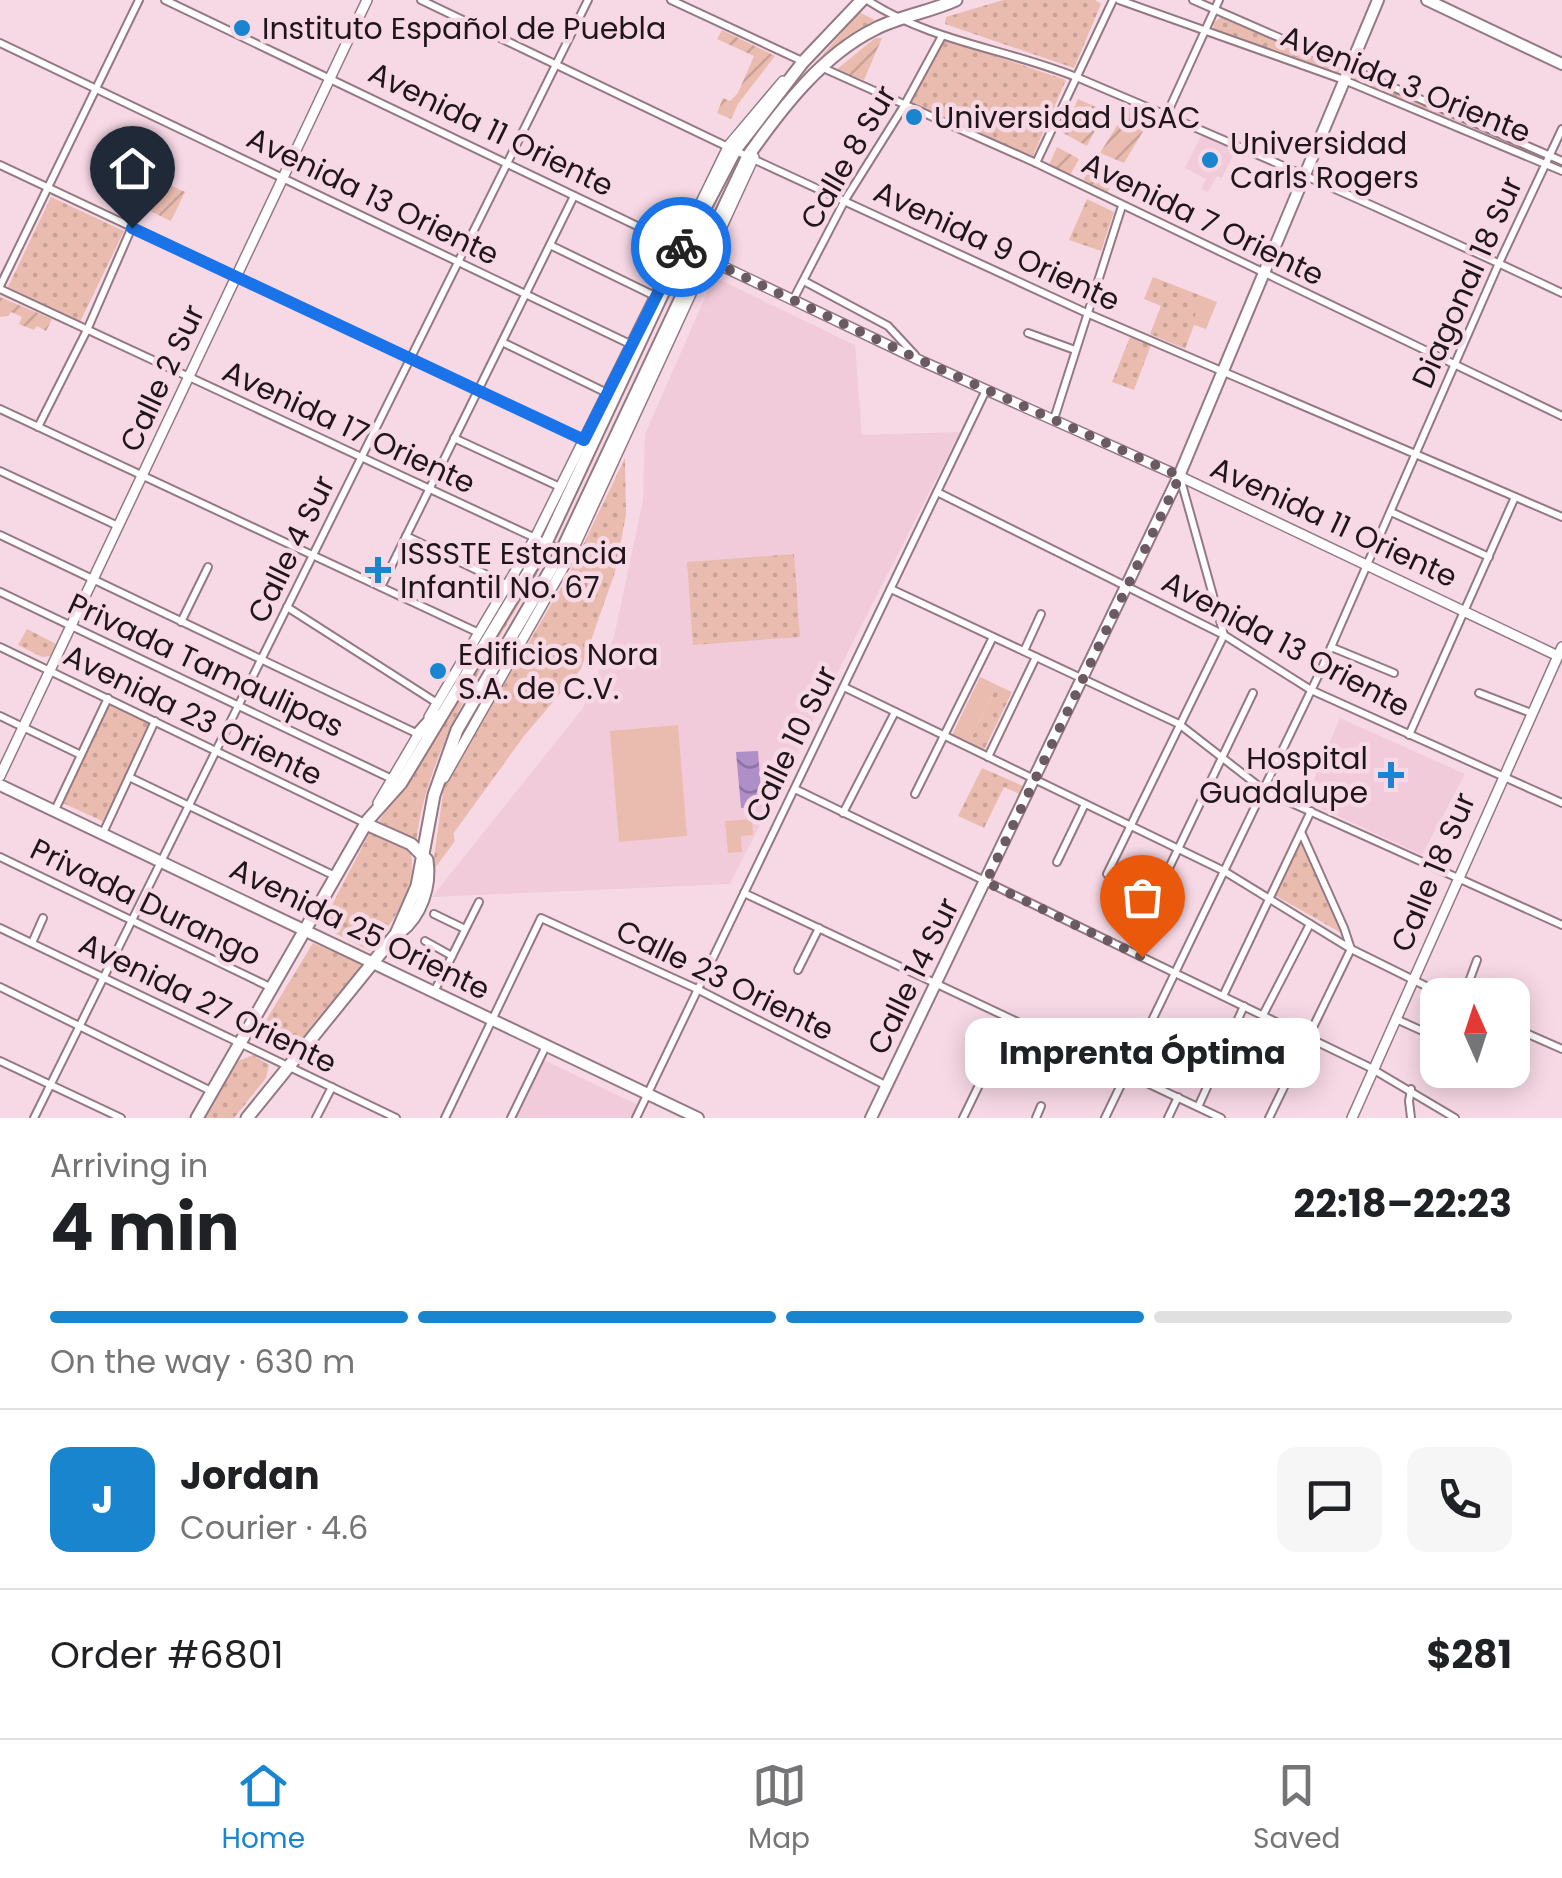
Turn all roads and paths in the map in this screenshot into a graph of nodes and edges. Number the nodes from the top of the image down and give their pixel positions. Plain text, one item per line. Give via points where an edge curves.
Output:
1 (139, 0) edge
2 (165, 0) edge
3 (367, 0) edge
4 (421, 0) edge
5 (588, 0) edge
6 (672, 0) edge
7 (865, 0) edge
8 (956, 0) edge
9 (1116, 0) edge
10 (1193, 0) edge
11 (1219, 0) edge
12 (1378, 0) edge
13 (1427, 0) edge
14 (1215, 9) junction
15 (899, 20) junction
16 (1206, 30) junction
17 (942, 36) junction
18 (0, 43) edge
19 (803, 62) junction
20 (556, 64) junction
21 (1562, 64) edge
22 (823, 68) junction
23 (1348, 68) junction
24 (1076, 77) junction
25 (330, 80) junction
26 (1344, 80) junction
27 (95, 88) junction
28 (904, 106) junction
29 (1166, 116) junction
30 (1562, 129) edge
31 (741, 152) junction
32 (1550, 155) junction
33 (1562, 161) edge
34 (1036, 163) junction
35 (507, 164) junction
36 (1546, 164) junction
37 (0, 165) edge
38 (1562, 171) edge
39 (1306, 174) junction
40 (284, 178) junction
41 (47, 188) junction
42 (574, 196) junction
43 (845, 200) junction
44 (1122, 206) junction
45 (132, 228) junction
46 (550, 245) junction
47 (682, 247) junction
48 (704, 258) junction
49 (458, 262) junction
50 (1499, 263) junction
51 (1264, 274) junction
52 (237, 278) junction
53 (804, 281) junction
54 (0, 288) edge
55 (1562, 292) edge
56 (526, 294) junction
57 (655, 296) junction
58 (793, 300) junction
59 (1086, 312) junction
60 (87, 330) junction
61 (1028, 334) dead end
62 (502, 342) junction
63 (631, 344) junction
64 (1074, 350) junction
65 (410, 359) junction
66 (920, 360) junction
67 (1454, 365) junction
68 (1222, 370) junction
69 (190, 378) junction
70 (478, 390) junction
71 (986, 390) junction
72 (607, 393) junction
73 (0, 408) edge
74 (1562, 416) edge
75 (1054, 419) junction
76 (38, 426) junction
77 (454, 438) junction
78 (584, 440) junction
79 (1416, 454) junction
80 (362, 457) junction
81 (586, 460) junction
82 (0, 470) edge
83 (144, 476) junction
84 (1180, 476) junction
85 (560, 487) junction
86 (429, 488) junction
87 (937, 492) junction
88 (1515, 497) junction
89 (1391, 512) junction
90 (1562, 516) edge
91 (119, 527) junction
92 (0, 535) edge
93 (406, 536) junction
94 (540, 540) junction
95 (567, 552) junction
96 (313, 555) junction
97 (1489, 557) junction
98 (1369, 565) junction
99 (208, 568) dead end
100 (94, 580) junction
101 (508, 585) junction
102 (1128, 585) junction
103 (380, 587) junction
104 (891, 589) junction
105 (0, 592) edge
106 (288, 607) junction
107 (1465, 612) junction
108 (1040, 614) dead end
109 (181, 622) junction
110 (71, 626) junction
111 (480, 634) junction
112 (1224, 634) junction
113 (993, 637) junction
114 (0, 646) edge
115 (1331, 648) junction
116 (1024, 651) junction
117 (1560, 651) edge
118 (1036, 657) junction
119 (261, 660) junction
120 (50, 670) junction
121 (1394, 674) dead end
122 (1548, 676) junction
123 (1082, 681) junction
124 (1562, 682) edge
125 (844, 687) junction
126 (1311, 690) junction
127 (1253, 693) dead end
128 (1479, 693) dead end
129 (452, 697) junction
130 (108, 698) junction
131 (437, 704) junction
132 (238, 706) junction
133 (895, 712) junction
134 (1531, 713) junction
135 (0, 716) edge
136 (155, 721) junction
137 (1178, 724) junction
138 (23, 727) junction
139 (418, 734) junction
140 (1409, 735) junction
141 (944, 736) junction
142 (216, 750) junction
143 (82, 754) junction
144 (988, 757) junction
145 (1222, 758) junction
146 (0, 776) edge
147 (1502, 776) junction
148 (129, 777) junction
149 (392, 779) junction
150 (1035, 780) junction
151 (0, 785) edge
152 (795, 789) junction
153 (1265, 790) junction
154 (915, 794) dead end
155 (1084, 804) junction
156 (1562, 804) edge
157 (188, 807) junction
158 (55, 811) junction
159 (1311, 811) junction
160 (843, 813) junction
161 (367, 822) junction
162 (1129, 827) junction
163 (102, 834) junction
164 (1302, 834) junction
165 (1178, 850) junction
166 (422, 855) junction
167 (0, 857) edge
168 (162, 862) junction
169 (1057, 862) dead end
170 (1224, 871) junction
171 (1107, 874) dead end
172 (336, 876) junction
173 (1458, 878) junction
174 (986, 882) junction
175 (744, 893) junction
176 (1156, 895) dead end
177 (1268, 897) junction
178 (480, 902) dead end
179 (434, 914) dead end
180 (43, 918) dead end
181 (133, 920) junction
182 (1310, 924) junction
183 (1562, 925) edge
184 (0, 928) edge
185 (819, 928) junction
186 (465, 929) junction
187 (305, 930) junction
188 (426, 940) dead end
189 (32, 944) junction
190 (1351, 949) junction
191 (452, 956) junction
192 (1477, 960) dead end
193 (374, 964) junction
194 (798, 970) dead end
195 (1175, 973) junction
196 (104, 978) junction
197 (1470, 978) edge
198 (1414, 981) junction
199 (938, 984) junction
200 (1420, 984) edge
201 (0, 987) edge
202 (272, 988) junction
203 (697, 988) junction
204 (434, 992) junction
205 (1222, 996) junction
206 (1244, 1006) junction
207 (1264, 1015) junction
208 (1396, 1019) junction
209 (491, 1020) junction
210 (80, 1026) junction
211 (1420, 1030) edge
212 (1530, 1035) edge
213 (1307, 1036) junction
214 (240, 1043) junction
215 (546, 1045) junction
216 (1562, 1049) edge
217 (0, 1061) edge
218 (289, 1066) junction
219 (1374, 1069) junction
220 (1127, 1073) junction
221 (982, 1079) dead end
222 (50, 1086) junction
223 (888, 1086) junction
224 (332, 1087) junction
225 (1411, 1089) junction
226 (212, 1092) junction
227 (646, 1093) junction
228 (1178, 1098) junction
229 (1042, 1106) dead end
230 (1198, 1107) junction
231 (380, 1114) edge
232 (34, 1118) edge
233 (120, 1118) edge
234 (197, 1118) edge
235 (247, 1118) edge
236 (316, 1118) edge
237 (396, 1118) edge
238 (445, 1118) edge
239 (511, 1118) edge
240 (636, 1118) edge
241 (698, 1118) edge
242 (871, 1118) edge
243 (963, 1118) edge
244 (1036, 1118) edge
245 (1105, 1118) edge
246 (1168, 1118) edge
247 (1220, 1118) edge
248 (1269, 1118) edge
249 (1352, 1118) edge
250 (1411, 1118) edge
251 (1455, 1118) edge

1 - 27 street
2 - 25 street, Avenida 11 Oriente
3 - 25 street, Calle 2 Sur
4 - 20 street, Avenida 9 Oriente
5 - 20 street, Calle 4 Sur
6 - 19 street
7 - 15 street
7 - 19 main road
8 - 15 main road
9 - 16 street, Avenida 3 Oriente
9 - 24 street
10 - 14 street, Avenida 3 Oriente
11 - 14 street
12 - 23 main road, Calle 14 Sur
13 - 21 main road
14 - 16 street
14 - 23 street, Avenida 3 Oriente
15 - 17 street
15 - 22 main road via 869,32
16 - 26 street, Avenida 3 Oriente
16 - 29 street
17 - 24 street
17 - 28 street, Calle 8 Sur
18 - 27 street, Avenida 13 Oriente
19 - 31 main road
20 - 31 street, Avenida 9 Oriente
20 - 35 street, Calle 4 Sur
22 - 28 street, Avenida 7 Oriente
22 - 31 main road
23 - 26 main road, Calle 14 Sur
23 - 32 street, Avenida 3 Oriente
24 - 29 street
24 - 34 street
25 - 35 street, Avenida 11 Oriente
25 - 40 street, Calle 2 Sur
26 - 36 street, Avenida 3 Oriente
26 - 39 main road, Calle 14 Sur
27 - 40 street, Avenida 13 Oriente
27 - 41 street
28 - 34 street, Avenida 7 Oriente
28 - 43 street, Calle 8 Sur
29 - 39 street
30 - 32 street, Diagonal 18 Sur
31 - 43 street, Avenida 9 Oriente
31 - 47 main road
31 - 48 main road
32 - 33 street, Avenida 3 Oriente
32 - 36 street, Diagonal 18 Sur
34 - 44 street, Avenida 7 Oriente
35 - 42 street, Avenida 11 Oriente
35 - 49 street, Calle 4 Sur
36 - 38 street, Avenida 3 Oriente
36 - 50 street, Diagonal 18 Sur
37 - 41 street
39 - 50 street
39 - 51 main road, Calle 14 Sur
40 - 49 street, Avenida 13 Oriente
40 - 52 street, Calle 2 Sur
41 - 45 street
41 - 54 street
42 - 46 street
42 - 47 street, Avenida 11 Oriente
43 - 53 street, Calle 8 Sur
43 - 59 street, Avenida 9 Oriente
44 - 51 street, Avenida 7 Oriente
44 - 59 street
45 - 52 street
45 - 60 street
46 - 56 street
46 - 57 street
47 - 48 street, Avenida 11 Oriente
47 - 57 street
47 - 81 main road
48 - 58 street, Avenida 11 Oriente
48 - 95 main road
49 - 56 street, Avenida 13 Oriente
49 - 65 street, Calle 4 Sur
50 - 55 street
50 - 67 street, Diagonal 18 Sur
51 - 67 street, Avenida 7 Oriente
51 - 68 main road, Calle 14 Sur
52 - 65 street
52 - 69 street, Calle 2 Sur
53 - 58 street, Calle 8 Sur
53 - 66 street via 888,326
54 - 60 street, Avenida 17 Oriente
56 - 62 street
56 - 63 street, Avenida 13 Oriente
57 - 63 street
58 - 66 street, Avenida 11 Oriente
59 - 64 street
59 - 68 street, Avenida 9 Oriente
60 - 69 street, Avenida 17 Oriente
60 - 76 street
61 - 64 street
62 - 70 street
62 - 72 street
63 - 72 street
64 - 75 street
65 - 70 street
65 - 80 street, Calle 4 Sur
66 - 71 street, Avenida 11 Oriente
67 - 74 street, Avenida 7 Oriente
67 - 79 street, Diagonal 18 Sur
68 - 79 street, Avenida 9 Oriente
68 - 84 main road, Calle 14 Sur
69 - 80 street, Avenida 17 Oriente
69 - 83 street, Calle 2 Sur
70 - 77 street
70 - 78 street
71 - 75 street, Avenida 11 Oriente
71 - 87 street, Calle 10 Sur
72 - 78 street
73 - 76 street
75 - 84 street, Avenida 11 Oriente
76 - 83 street
77 - 85 street
77 - 86 street
78 - 81 main road
78 - 85 street
79 - 88 street, Avenida 9 Oriente
79 - 89 street, Diagonal 18 Sur
80 - 86 street, Avenida 17 Oriente
80 - 96 street, Calle 4 Sur
81 - 94 main road
82 - 91 street
83 - 91 street, Calle 2 Sur
83 - 96 street
84 - 98 street, Avenida 11 Oriente
84 - 102 main road, Calle 14 Sur
84 - 112 street
85 - 94 street
86 - 93 street
86 - 94 street, Avenida 17 Oriente
87 - 102 street, Avenida 13 Oriente
87 - 104 street, Calle 10 Sur
88 - 90 street, Avenida 9 Oriente
88 - 97 street
89 - 97 street
89 - 98 street, Diagonal 18 Sur
91 - 100 street, Calle 2 Sur
92 - 100 street
93 - 101 street
93 - 103 street
94 - 95 street, Avenida 17 Oriente
94 - 101 street
94 - 129 main road
95 - 166 main road via 462,718 434,795
96 - 103 street
96 - 106 street, Calle 4 Sur
97 - 107 street
98 - 107 street, Avenida 11 Oriente
98 - 115 street, Diagonal 18 Sur
99 - 109 street
100 - 109 street
100 - 110 street, Calle 2 Sur
101 - 111 street
102 - 112 street, Avenida 13 Oriente
102 - 123 main road, Calle 14 Sur
103 - 111 street
104 - 113 street
104 - 125 street, Calle 10 Sur
105 - 110 street, Privada Tamaulipas
106 - 119 street, Calle 4 Sur
106 - 131 street
107 - 117 street, Avenida 11 Oriente
107 - 140 street
108 - 116 street
109 - 119 street
110 - 120 street, Calle 2 Sur
110 - 132 street, Privada Tamaulipas
111 - 131 street
112 - 126 street, Avenida 13 Oriente
112 - 137 street
113 - 116 street
113 - 141 street
114 - 120 street, Avenida 23 Oriente
115 - 121 street
115 - 126 street, Diagonal 18 Sur
116 - 118 street
117 - 122 street, Calle 18 Sur
118 - 123 street
118 - 144 street
119 - 132 street, Calle 4 Sur
119 - 139 street
120 - 130 street, Avenida 23 Oriente
120 - 138 street, Calle 2 Sur
122 - 124 street
122 - 134 street, Calle 18 Sur
123 - 137 street
123 - 150 main road, Calle 14 Sur
125 - 133 street
125 - 152 street, Calle 10 Sur
126 - 140 street, Avenida 13 Oriente
126 - 153 street, Diagonal 18 Sur
127 - 145 street
128 - 134 street
129 - 139 main road
129 - 161 main road via 402,783
130 - 136 street, Avenida 23 Oriente
130 - 143 street
131 - 139 street
132 - 142 street, Calle 4 Sur
132 - 149 street, Privada Tamaulipas
133 - 141 street
133 - 160 street
134 - 147 street, Calle 18 Sur
135 - 138 street
136 - 142 street, Avenida 23 Oriente
136 - 148 street
137 - 145 street
137 - 162 street
138 - 143 street
138 - 146 street, Calle 2 Sur
139 - 149 street
140 - 147 street, Avenida 13 Oriente
141 - 144 street
141 - 154 street
142 - 157 street, Calle 4 Sur
142 - 161 street, Avenida 23 Oriente
143 - 158 street
144 - 150 street
145 - 153 street
145 - 165 street
147 - 156 street, Avenida 13 Oriente
147 - 173 street, Calle 18 Sur
148 - 157 street
148 - 163 street
149 - 161 street
150 - 155 street
150 - 174 main road, Calle 14 Sur
151 - 158 main road, Avenida 25 Oriente
152 - 160 street
152 - 175 street, Calle 10 Sur
153 - 159 street
153 - 170 street, Diagonal 18 Sur
155 - 162 street
155 - 169 street
157 - 168 street, Calle 4 Sur
157 - 172 street
158 - 163 main road, Avenida 25 Oriente
159 - 164 street
159 - 173 street
160 - 174 street
161 - 166 main road
161 - 172 main road
162 - 165 street
162 - 171 street
163 - 168 main road, Avenida 25 Oriente
164 - 177 street
164 - 190 street
165 - 170 street
165 - 176 street
166 - 193 main road via 428,870 419,910
167 - 181 street, Privada Durango
168 - 181 street, Calle 4 Sur
168 - 187 main road, Avenida 25 Oriente
170 - 177 street
170 - 195 street, Diagonal 18 Sur
172 - 187 main road
173 - 183 street
173 - 198 street, Calle 18 Sur
174 - 195 street
174 - 199 main road, Calle 14 Sur
175 - 185 street
175 - 203 street, Calle 10 Sur
177 - 182 street
177 - 205 street
178 - 186 street
179 - 186 street
180 - 189 street
181 - 196 street, Calle 4 Sur
181 - 202 street, Privada Durango
182 - 190 street
182 - 207 street
184 - 189 street, Avenida 27 Oriente
185 - 194 street
185 - 199 street
186 - 191 street
187 - 193 main road, Avenida 25 Oriente
187 - 202 main road
188 - 191 street
189 - 196 street, Avenida 27 Oriente
190 - 198 street
190 - 213 street
191 - 204 street
192 - 197 street
193 - 204 main road, Avenida 25 Oriente
193 - 218 main road
195 - 205 street
195 - 220 street, Diagonal 18 Sur
196 - 210 street, Calle 4 Sur
196 - 214 street, Avenida 27 Oriente
198 - 200 street
198 - 208 street, Calle 18 Sur
199 - 220 street
199 - 223 main road, Calle 14 Sur
201 - 210 street
202 - 214 main road
203 - 209 street, Calle 23 Oriente via 541,918
203 - 223 street, Calle 23 Oriente
203 - 227 street, Calle 10 Sur
204 - 209 main road, Avenida 25 Oriente
205 - 206 street
206 - 207 street
206 - 230 street
207 - 213 street
208 - 211 street
208 - 219 street, Calle 18 Sur
209 - 215 main road, Avenida 25 Oriente
209 - 238 street
210 - 222 street, Calle 4 Sur
210 - 226 street
212 - 216 street
213 - 219 street
213 - 248 street
214 - 218 street, Avenida 27 Oriente
214 - 226 main road
215 - 227 main road, Avenida 25 Oriente
215 - 239 street
217 - 222 street
218 - 224 street, Avenida 27 Oriente
218 - 235 main road
219 - 225 street
219 - 249 street, Calle 18 Sur
220 - 228 street
220 - 245 street, Diagonal 18 Sur
221 - 243 street
222 - 232 street, Calle 4 Sur
222 - 233 street
223 - 242 main road, Calle 14 Sur
224 - 231 street, Avenida 27 Oriente
224 - 236 street
225 - 250 street
225 - 251 street
226 - 234 main road
227 - 240 street, Calle 10 Sur
227 - 241 main road, Avenida 25 Oriente
228 - 230 street
228 - 246 street
229 - 244 street
230 - 247 street
231 - 237 street, Avenida 27 Oriente

